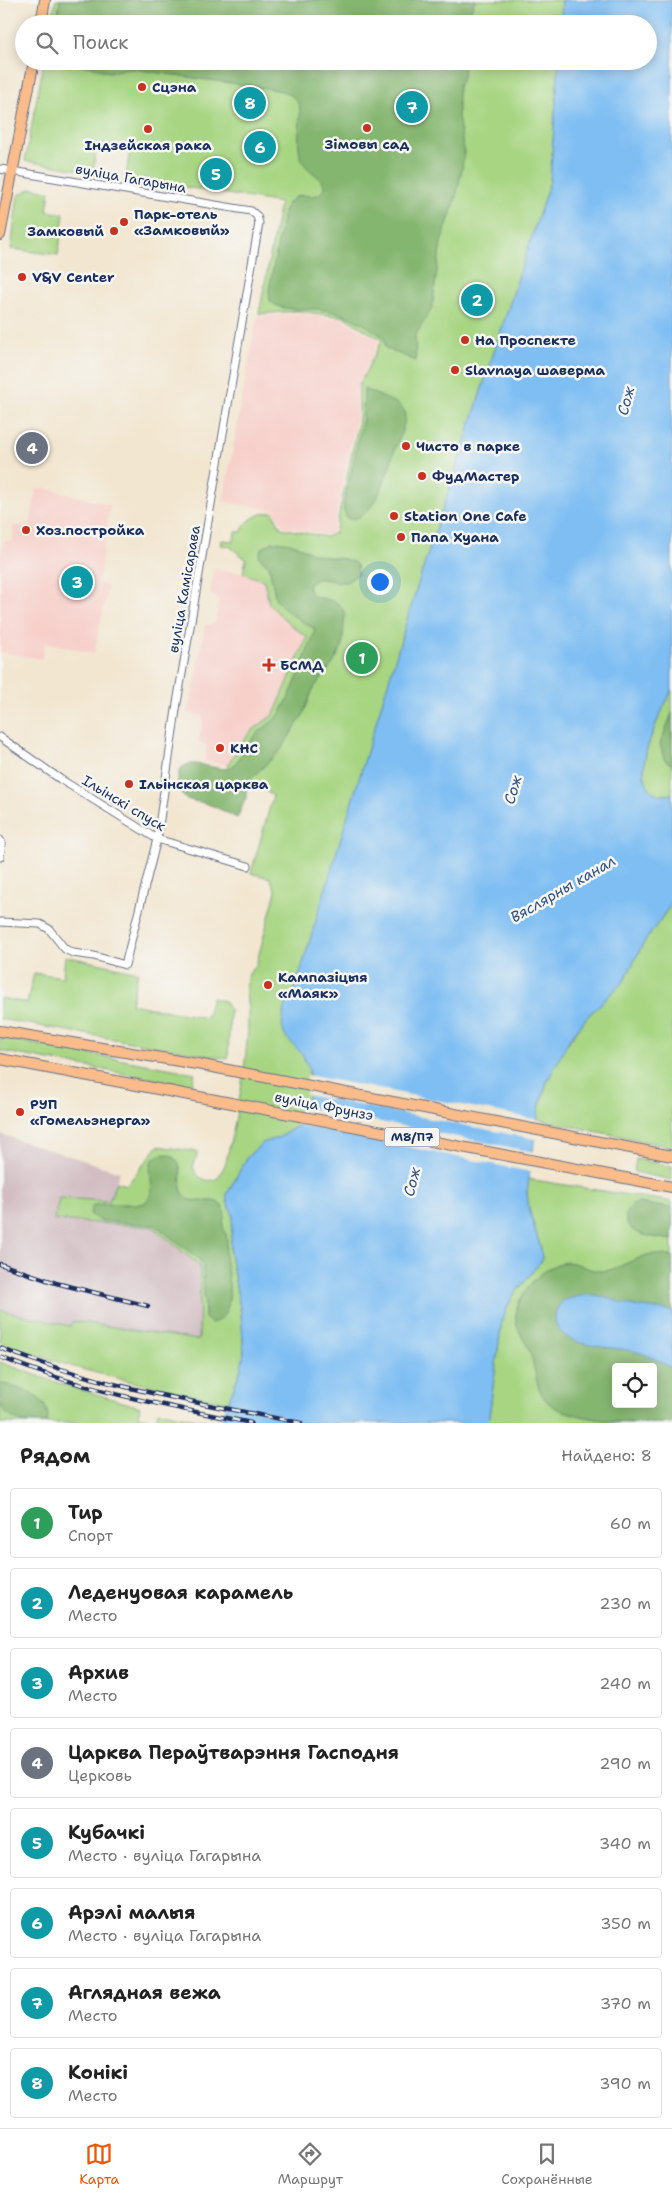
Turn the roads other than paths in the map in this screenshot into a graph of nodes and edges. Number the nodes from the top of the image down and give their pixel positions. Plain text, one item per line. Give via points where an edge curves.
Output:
1 (45, 0) edge
2 (42, 15) edge
3 (32, 70) edge
4 (0, 168) edge
5 (12, 171) junction
6 (257, 216) joint
7 (0, 235) edge
8 (0, 737) edge
9 (157, 839) junction
10 (0, 840) edge
11 (0, 857) edge
12 (248, 866) dead end
13 (0, 922) edge
14 (0, 1031) edge
15 (0, 1059) edge
16 (672, 1156) edge
17 (672, 1187) edge

1 - 2 main road
3 - 5 main road
4 - 5 street, вуліца Гагарына
5 - 6 street, вуліца Гагарына via 251,212
5 - 7 main road
6 - 9 street, вуліца Камісарава via 259,223
8 - 9 street, Ільінскі спуск via 60,779
9 - 12 street, Ільінскі спуск
9 - 13 street, вуліца Камісарава via 125,965 73,953 40,924
10 - 11 street
14 - 16 main road, вуліца Фрунзэ / М8/П7 via 197,1064
15 - 17 main road, вуліца Фрунзэ / М8/П7

